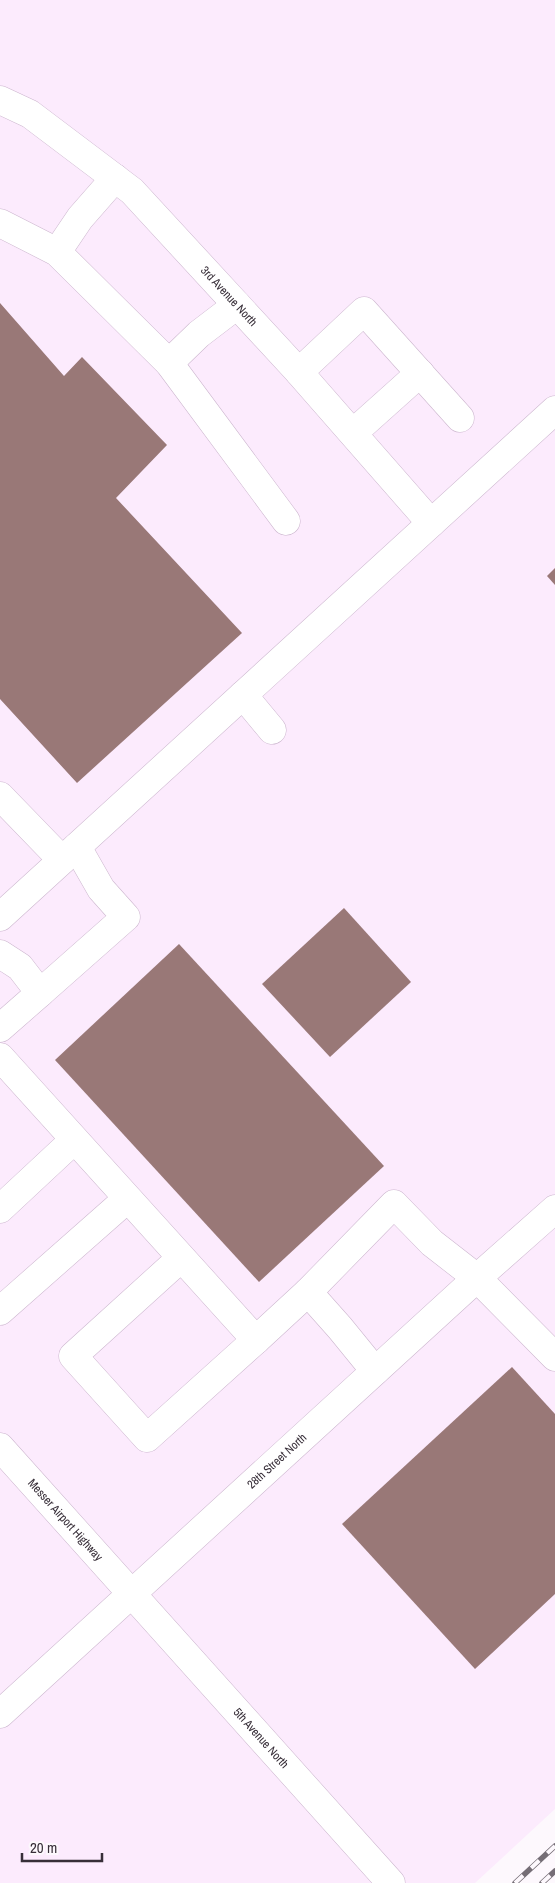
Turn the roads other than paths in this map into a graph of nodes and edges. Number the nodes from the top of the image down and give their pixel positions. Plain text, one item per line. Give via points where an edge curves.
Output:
1 (0, 100) edge
2 (115, 178) junction
3 (0, 224) edge
4 (57, 252) junction
5 (237, 305) junction
6 (169, 363) junction
7 (299, 372) junction
8 (420, 373) junction
9 (555, 410) edge
10 (460, 418) dead end
11 (353, 433) junction
12 (286, 521) dead end
13 (431, 523) junction
14 (243, 695) junction
15 (272, 730) dead end
16 (0, 796) edge
17 (69, 853) junction
18 (0, 917) edge
19 (0, 954) edge
20 (40, 993) junction
21 (0, 1028) edge
22 (0, 1056) edge
23 (74, 1140) junction
24 (127, 1199) junction
25 (555, 1208) edge
26 (0, 1209) edge
27 (181, 1258) junction
28 (476, 1278) junction
29 (308, 1292) junction
30 (0, 1311) edge
31 (256, 1340) junction
32 (555, 1357) edge
33 (375, 1371) junction
34 (0, 1447) edge
35 (131, 1593) junction
36 (0, 1714) edge
37 (391, 1883) edge

1 - 2 street, 3rd Avenue North via 30,114
2 - 4 street via 80,218
2 - 5 street, 3rd Avenue North via 132,191
3 - 4 street
4 - 6 street
5 - 6 street via 199,334
5 - 7 street, 3rd Avenue North
6 - 12 street
7 - 8 street via 364,311
7 - 11 street, 3rd Avenue North
8 - 10 street
8 - 11 street
9 - 13 street
11 - 13 street, 3rd Avenue North
13 - 14 street
14 - 15 street
14 - 17 street
16 - 17 street
17 - 18 street
17 - 20 street via 126,917
19 - 20 street via 20,967
20 - 21 street
22 - 23 street
23 - 24 street
23 - 26 street
24 - 27 street
24 - 30 street
25 - 28 street, 28th Street North
27 - 31 street
27 - 31 street via 73,1356 147,1438
28 - 29 street via 432,1243 394,1204
28 - 32 street
28 - 33 street, 28th Street North
29 - 31 street
29 - 33 street
33 - 35 street, 28th Street North
34 - 35 street, Messer Airport Highway
35 - 36 street, 28th Street North
35 - 37 street, 5th Avenue North

